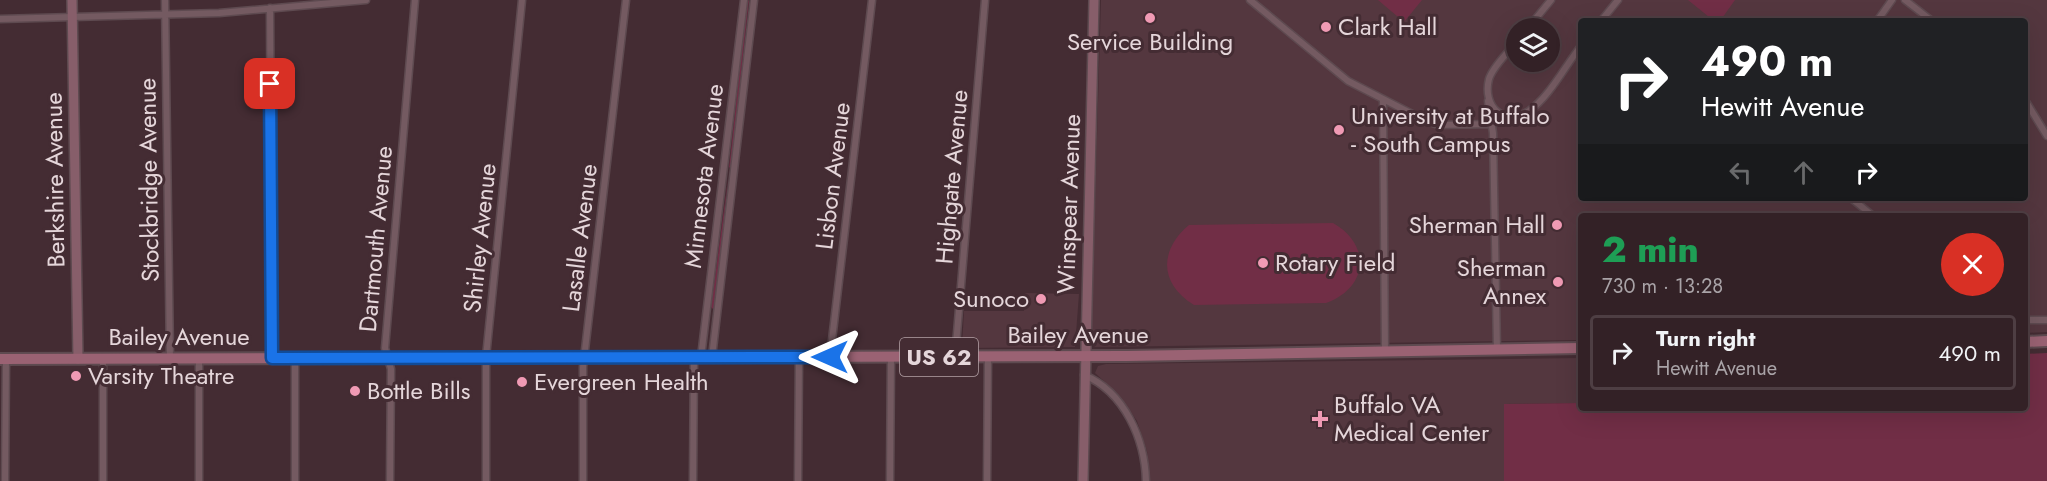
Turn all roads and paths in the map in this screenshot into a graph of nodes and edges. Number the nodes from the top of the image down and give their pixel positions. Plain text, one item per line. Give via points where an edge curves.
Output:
1 (72, 0) edge
2 (165, 0) edge
3 (259, 0) edge
4 (366, 0) edge
5 (415, 0) edge
6 (522, 0) edge
7 (626, 0) edge
8 (744, 0) edge
9 (754, 0) edge
10 (872, 0) edge
11 (985, 0) edge
12 (1094, 0) edge
13 (1250, 0) edge
14 (1551, 0) edge
15 (1618, 0) edge
16 (1892, 0) edge
17 (1905, 0) edge
18 (343, 1) edge
19 (259, 9) junction
20 (270, 9) junction
21 (165, 15) junction
22 (72, 17) junction
23 (0, 18) edge
24 (1536, 18) edge
25 (1603, 18) edge
26 (1879, 18) edge
27 (1928, 18) edge
28 (1578, 50) edge
29 (1506, 55) edge
30 (1383, 100) junction
31 (1488, 101) junction
32 (2028, 105) edge
33 (1517, 116) junction
34 (1492, 124) junction
35 (2047, 136) edge
36 (723, 171) junction
37 (735, 173) junction
38 (1855, 201) edge
39 (1869, 213) edge
40 (2028, 320) edge
41 (2047, 320) edge
42 (2047, 341) edge
43 (2028, 342) edge
44 (1578, 348) edge
45 (1497, 350) junction
46 (1385, 352) junction
47 (988, 356) junction
48 (1084, 356) junction
49 (486, 357) junction
50 (584, 357) junction
51 (702, 357) junction
52 (799, 357) junction
53 (830, 357) junction
54 (891, 357) junction
55 (955, 357) junction
56 (78, 358) junction
57 (103, 358) junction
58 (170, 358) junction
59 (199, 358) junction
60 (272, 358) junction
61 (295, 358) junction
62 (3, 359) edge
63 (388, 359) junction
64 (1084, 375) junction
65 (5, 481) edge
66 (103, 481) edge
67 (199, 481) edge
68 (295, 481) edge
69 (390, 481) edge
70 (486, 481) edge
71 (583, 481) edge
72 (693, 481) edge
73 (798, 481) edge
74 (890, 481) edge
75 (987, 481) edge
76 (1083, 481) edge
77 (1146, 481) edge

1 - 22 street, Berkshire Avenue
2 - 21 street, Stockbridge Avenue
3 - 19 street
4 - 18 street
5 - 63 street, Dartmouth Avenue via 385,348
6 - 49 street, Shirley Avenue
7 - 50 street, Lasalle Avenue
8 - 36 street, Minnesota Avenue
9 - 37 street, Minnesota Avenue
10 - 53 street, Lisbon Avenue
11 - 55 street, Highgate Avenue
12 - 48 street, Winspear Avenue
13 - 30 street via 1336,72
14 - 24 street
15 - 25 street
16 - 26 street
17 - 27 street
18 - 20 street
19 - 20 street
19 - 21 street
20 - 60 street
21 - 22 street
21 - 58 street, Stockbridge Avenue
22 - 23 street
22 - 56 street, Berkshire Avenue
28 - 33 street via 1534,106
29 - 31 street via 1492,74
30 - 34 street via 1438,125
30 - 46 street
31 - 33 street via 1496,112
31 - 34 street
32 - 35 street
33 - 34 street
34 - 45 street
36 - 37 street
36 - 51 street, Minnesota Avenue
37 - 51 street, Minnesota Avenue
38 - 39 street
40 - 41 street
42 - 43 main road
44 - 45 main road, Bailey Avenue / US 62
45 - 46 main road, Bailey Avenue / US 62
46 - 48 main road, Bailey Avenue / US 62
47 - 48 main road, Bailey Avenue / US 62
47 - 55 main road, Bailey Avenue / US 62
47 - 75 street
48 - 64 street, Winspear Avenue
49 - 50 main road, Bailey Avenue / US 62
49 - 63 main road, Bailey Avenue / US 62
49 - 70 street, Shirley Avenue
50 - 51 main road, Bailey Avenue / US 62
50 - 71 street, Lasalle Avenue
51 - 52 main road, Bailey Avenue / US 62
51 - 72 street, Minnesota Avenue
52 - 53 main road, Bailey Avenue / US 62
52 - 73 street
53 - 54 main road, Bailey Avenue / US 62
54 - 55 main road, Bailey Avenue / US 62
54 - 74 street
56 - 57 main road, Bailey Avenue / US 62
56 - 62 main road, Bailey Avenue / US 62
57 - 58 main road, Bailey Avenue / US 62
57 - 66 street
58 - 59 main road, Bailey Avenue / US 62
59 - 60 main road, Bailey Avenue / US 62
59 - 67 street
60 - 61 main road, Bailey Avenue / US 62
61 - 63 main road, Bailey Avenue / US 62
61 - 68 street
62 - 65 street
63 - 69 street, Dartmouth Avenue via 392,369
64 - 76 street, Winspear Avenue
64 - 77 street via 1103,386 1128,416 1143,449

